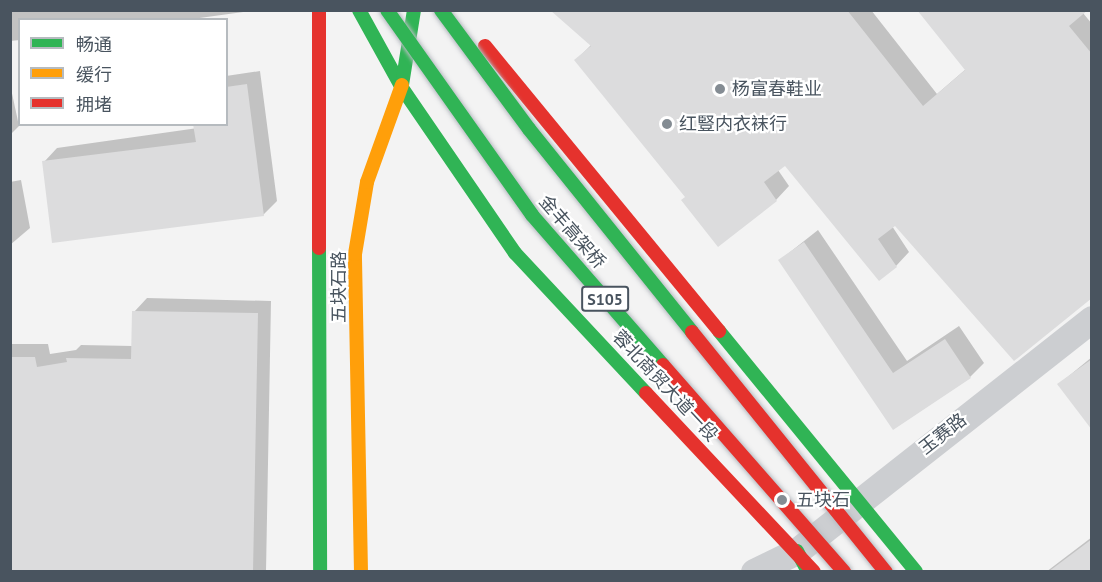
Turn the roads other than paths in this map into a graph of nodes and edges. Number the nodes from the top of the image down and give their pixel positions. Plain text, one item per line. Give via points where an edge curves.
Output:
1 (319, 10) edge
2 (359, 10) edge
3 (387, 10) edge
4 (414, 10) edge
5 (441, 10) edge
6 (456, 10) edge
7 (402, 88) junction
8 (1092, 319) edge
9 (858, 501) junction
10 (802, 561) edge
11 (320, 572) edge
12 (362, 572) edge
13 (754, 572) edge
14 (814, 572) edge
15 (844, 572) edge
16 (886, 572) edge
17 (916, 572) edge

1 - 11 main road, 五块石路
2 - 7 main road, 蓉北商贸大道一段
3 - 15 main road, 金丰高架桥 / S105, bridge via 532,215
4 - 7 main road, 五块石路
5 - 16 main road, 金丰高架桥 / S105, bridge via 529,129
6 - 9 main road
7 - 10 main road, 蓉北商贸大道一段 via 515,252
7 - 12 main road, 五块石路 via 367,182 355,254
8 - 9 street, 玉赛路
9 - 10 street, 玉赛路
9 - 17 main road
10 - 13 street, 玉赛路
10 - 14 main road, 蓉北商贸大道一段

